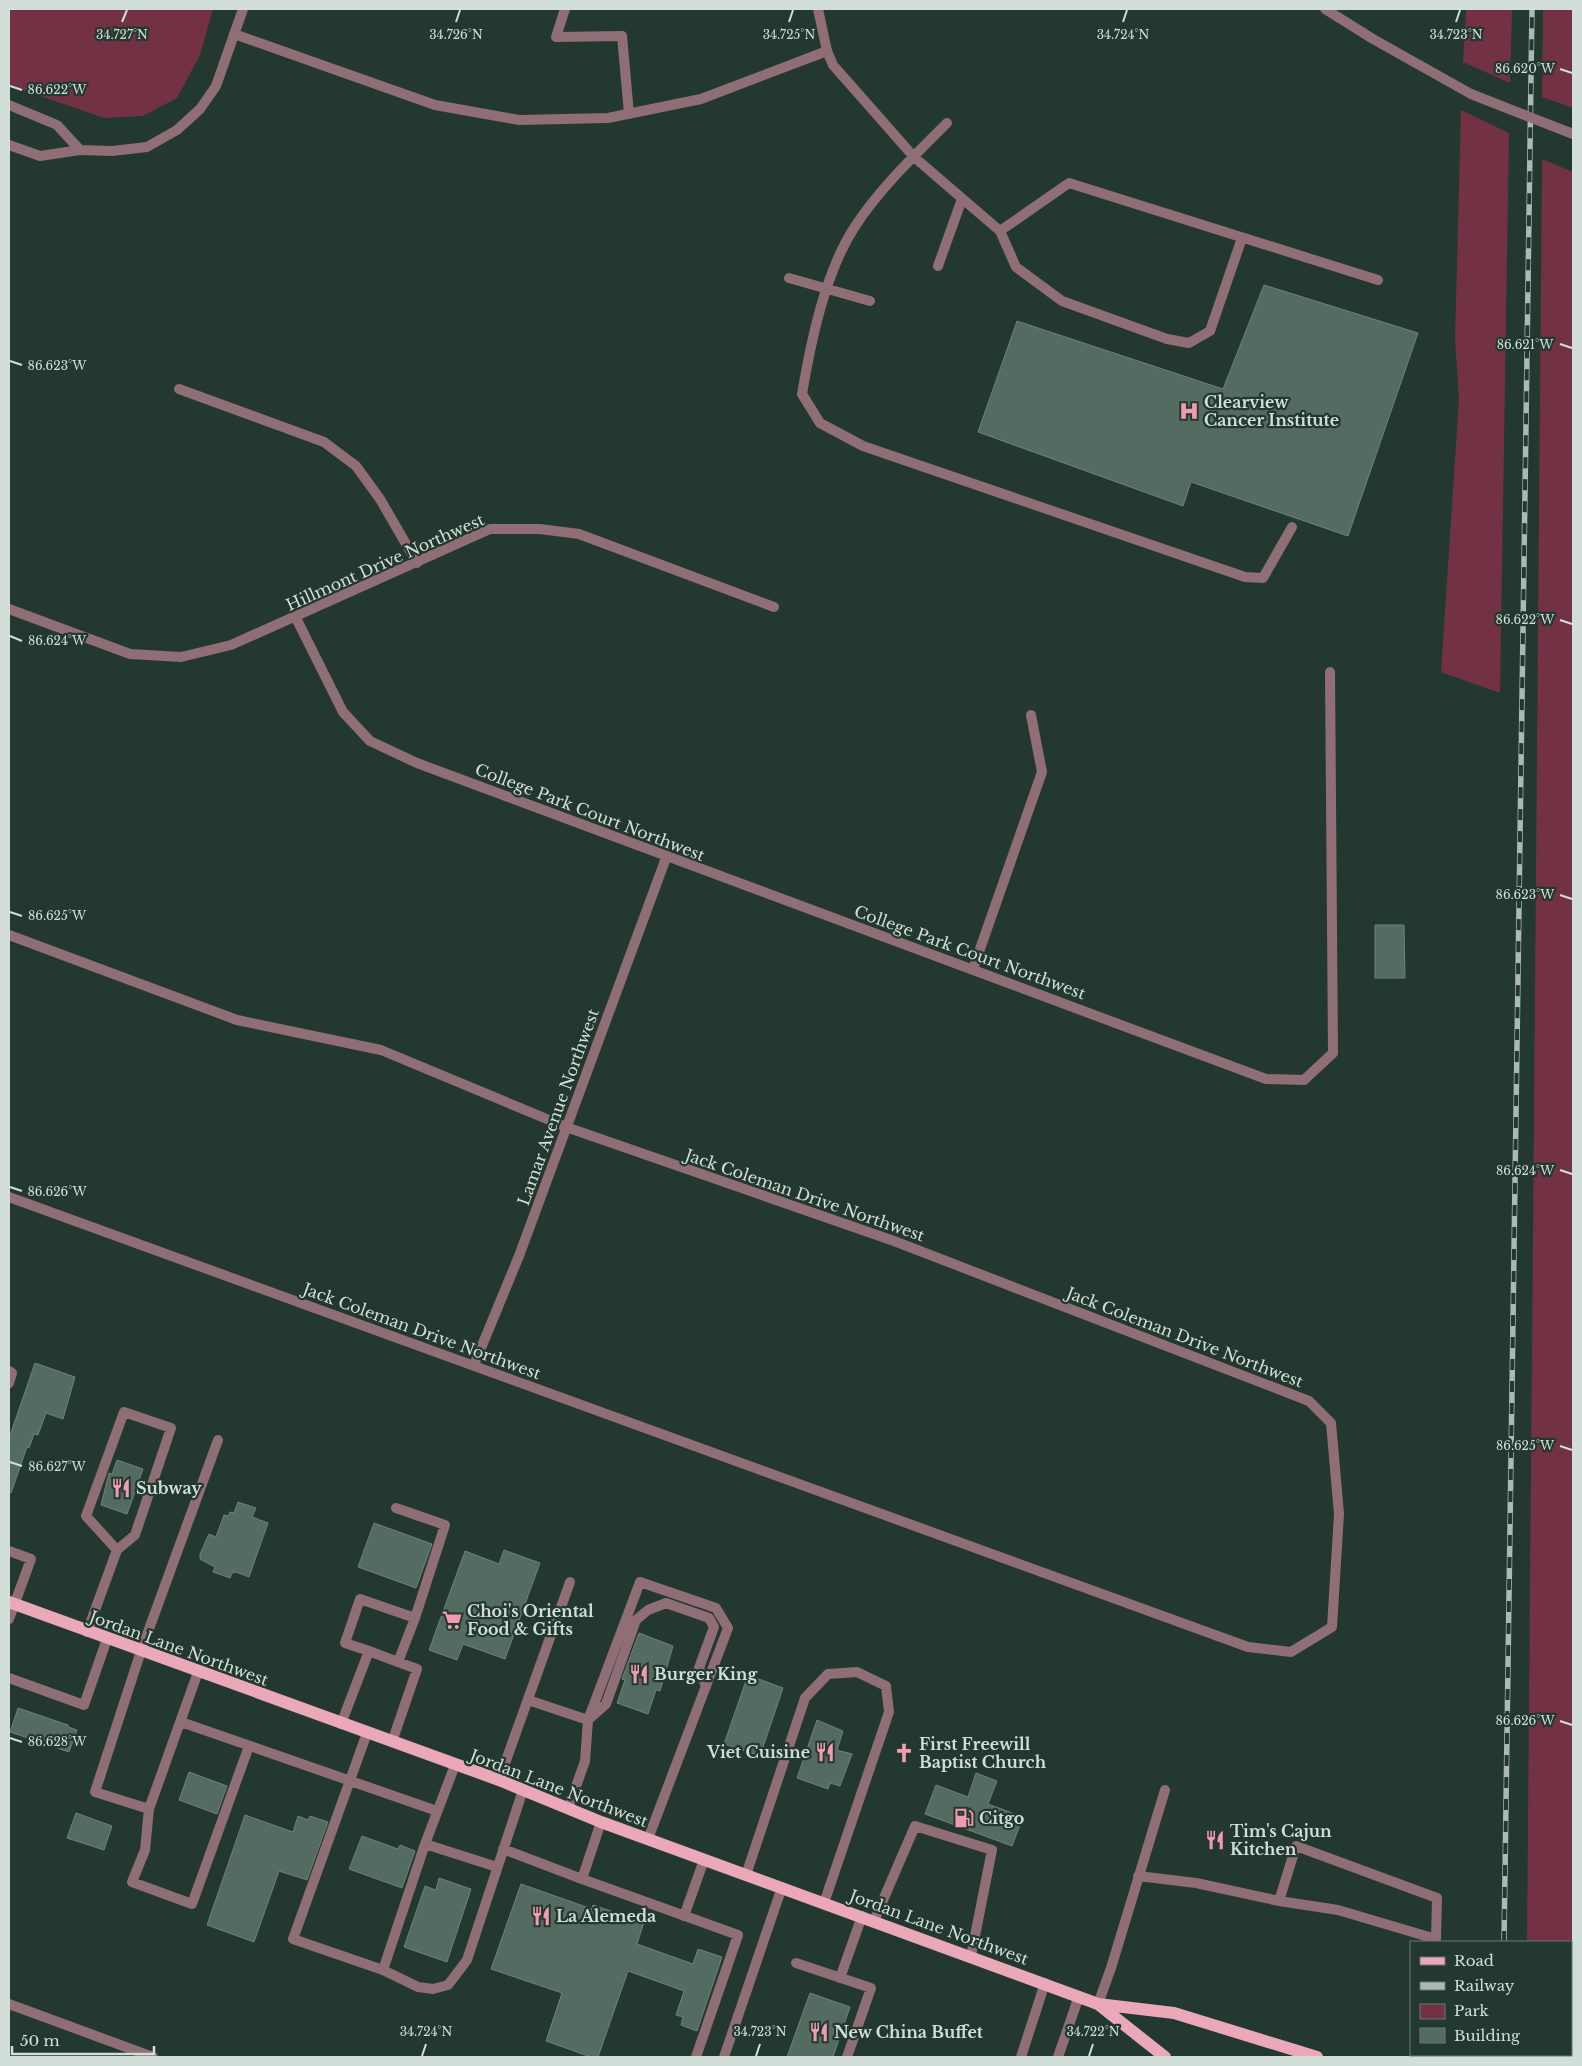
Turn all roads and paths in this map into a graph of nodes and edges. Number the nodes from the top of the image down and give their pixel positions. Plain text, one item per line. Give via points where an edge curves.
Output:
1 (243, 9) edge
2 (565, 9) edge
3 (818, 9) edge
4 (1325, 9) edge
5 (234, 34) junction
6 (827, 50) junction
7 (9, 105) edge
8 (629, 114) junction
9 (947, 123) dead end
10 (1573, 134) edge
11 (9, 145) edge
12 (80, 150) junction
13 (914, 157) junction
14 (962, 198) junction
15 (1000, 232) junction
16 (1242, 238) junction
17 (938, 266) dead end
18 (789, 278) dead end
19 (1378, 280) dead end
20 (827, 289) junction
21 (870, 301) dead end
22 (178, 389) dead end
23 (1292, 527) dead end
24 (417, 563) junction
25 (774, 607) dead end
26 (9, 609) edge
27 (296, 618) junction
28 (1330, 672) dead end
29 (1031, 715) dead end
30 (666, 858) junction
31 (9, 935) edge
32 (973, 969) junction
33 (566, 1127) junction
34 (9, 1197) edge
35 (474, 1365) junction
36 (9, 1371) edge
37 (9, 1383) edge
38 (218, 1440) dead end
39 (396, 1508) dead end
40 (117, 1550) junction
41 (9, 1551) edge
42 (570, 1582) dead end
43 (12, 1603) edge
44 (415, 1618) junction
45 (9, 1619) edge
46 (87, 1632) junction
47 (107, 1639) junction
48 (141, 1651) junction
49 (369, 1651) junction
50 (398, 1662) junction
51 (198, 1672) junction
52 (9, 1678) edge
53 (706, 1687) junction
54 (528, 1700) junction
55 (588, 1720) junction
56 (181, 1722) junction
57 (341, 1724) junction
58 (367, 1733) junction
59 (392, 1742) junction
60 (249, 1746) junction
61 (455, 1765) junction
62 (499, 1780) junction
63 (350, 1781) junction
64 (522, 1790) junction
65 (1164, 1790) dead end
66 (149, 1809) junction
67 (568, 1809) junction
68 (437, 1811) junction
69 (601, 1822) junction
70 (648, 1839) junction
71 (425, 1844) junction
72 (503, 1849) junction
73 (704, 1860) junction
74 (498, 1867) junction
75 (746, 1875) junction
76 (1138, 1876) junction
77 (582, 1878) junction
78 (782, 1887) junction
79 (1279, 1901) junction
80 (824, 1903) junction
81 (684, 1916) junction
82 (862, 1916) junction
83 (874, 1921) junction
84 (971, 1956) junction
85 (796, 1963) dead end
86 (383, 1970) junction
87 (840, 1978) junction
88 (1045, 1983) junction
89 (1079, 1996) junction
90 (9, 2004) edge
91 (1098, 2004) junction
92 (153, 2057) edge
93 (696, 2057) edge
94 (724, 2057) edge
95 (846, 2057) edge
96 (1021, 2057) edge
97 (1058, 2057) edge
98 (1166, 2057) edge
99 (1317, 2057) edge

1 - 5 street
2 - 8 street via 556,37 622,36
3 - 6 street
4 - 10 street, bridge via 1472,94
5 - 8 street via 435,105 519,120 608,118
5 - 12 street via 216,86 200,109 177,130 147,147
6 - 8 street via 701,99
6 - 13 street via 833,65
7 - 12 street via 58,125
9 - 13 street
11 - 12 street via 40,156
13 - 14 street
13 - 20 street via 885,187 853,229
14 - 15 street
14 - 17 street
15 - 16 street via 1069,183
15 - 16 street via 1016,267 1062,301 1167,339 1189,342 1210,331
16 - 19 street
18 - 20 street
20 - 21 street
20 - 23 street via 802,394 820,422 863,446 1245,577 1263,578
22 - 24 street via 324,442 356,466 380,499
24 - 25 street, Hillmont Drive Northwest via 490,529 540,529 579,534
24 - 27 street, Hillmont Drive Northwest
26 - 27 street, Hillmont Drive Northwest via 130,654 182,657 231,645
27 - 30 street, College Park Court Northwest via 343,712 370,740 417,763
28 - 32 street, College Park Court Northwest via 1333,1054 1304,1080 1266,1079
29 - 32 street via 1042,772
30 - 32 street, College Park Court Northwest
30 - 33 street, Lamar Avenue Northwest
31 - 33 street, Jack Coleman Drive Northwest via 237,1020 381,1050
33 - 35 street, Lamar Avenue Northwest
33 - 35 street, Jack Coleman Drive Northwest via 894,1241 1310,1401 1331,1423 1339,1514 1332,1627 1291,1652 1248,1647
34 - 35 street, Jack Coleman Drive Northwest
36 - 37 street via 12,1372
38 - 48 street
39 - 44 street via 445,1525
40 - 40 street via 135,1534 171,1428 124,1412 86,1516
40 - 46 street
41 - 43 street via 31,1559
42 - 54 street
43 - 45 street
43 - 46 main road, Jordan Lane Northwest
44 - 49 street via 360,1599 345,1643
44 - 50 street
46 - 47 main road, Jordan Lane Northwest
47 - 48 main road, Jordan Lane Northwest
47 - 52 street via 84,1705
48 - 51 main road, Jordan Lane Northwest
48 - 66 street via 95,1792
49 - 50 street
49 - 57 street
50 - 59 street via 417,1669
51 - 56 street
51 - 57 main road, Jordan Lane Northwest
53 - 55 street via 699,1668 714,1627 709,1618 666,1603 648,1610 636,1620 606,1704
53 - 55 street via 728,1628 716,1608 640,1582
53 - 70 street
54 - 55 street
54 - 62 street
55 - 67 street via 585,1761
56 - 60 street
56 - 66 street
57 - 58 main road, Jordan Lane Northwest
58 - 59 main road, Jordan Lane Northwest
58 - 63 street
59 - 61 main road, Jordan Lane Northwest
60 - 63 street
60 - 66 street via 192,1904 132,1882 145,1850
61 - 62 main road, Jordan Lane Northwest
61 - 68 street
62 - 64 main road, Jordan Lane Northwest
63 - 68 street
63 - 86 street via 294,1939
64 - 67 main road, Jordan Lane Northwest
64 - 72 street
65 - 76 street
67 - 69 main road, Jordan Lane Northwest
68 - 71 street
69 - 70 main road, Jordan Lane Northwest
69 - 77 street
70 - 73 main road, Jordan Lane Northwest
71 - 74 street
71 - 86 street
72 - 74 street
72 - 77 street
73 - 75 main road, Jordan Lane Northwest
73 - 81 street
74 - 86 street via 467,1960 448,1985 433,1989 418,1987
75 - 78 main road, Jordan Lane Northwest
75 - 80 street via 805,1698 828,1674 857,1672 886,1686 889,1712
76 - 79 street via 1196,1883
76 - 91 street
77 - 81 street
78 - 80 main road, Jordan Lane Northwest
78 - 94 street
79 - 79 street via 1338,1910 1436,1939 1437,1898 1296,1846
80 - 82 main road, Jordan Lane Northwest
81 - 93 street via 738,1935
82 - 83 main road, Jordan Lane Northwest
82 - 87 street
83 - 84 main road, Jordan Lane Northwest
83 - 84 street via 914,1826 992,1850
84 - 88 main road, Jordan Lane Northwest
85 - 87 street
87 - 95 street via 871,1988
88 - 89 main road, Jordan Lane Northwest
88 - 96 street
89 - 91 main road, Jordan Lane Northwest
89 - 97 street
90 - 92 street
91 - 98 main road, Jordan Lane Northwest
91 - 99 main road, Jordan Lane Northwest via 1174,2013

